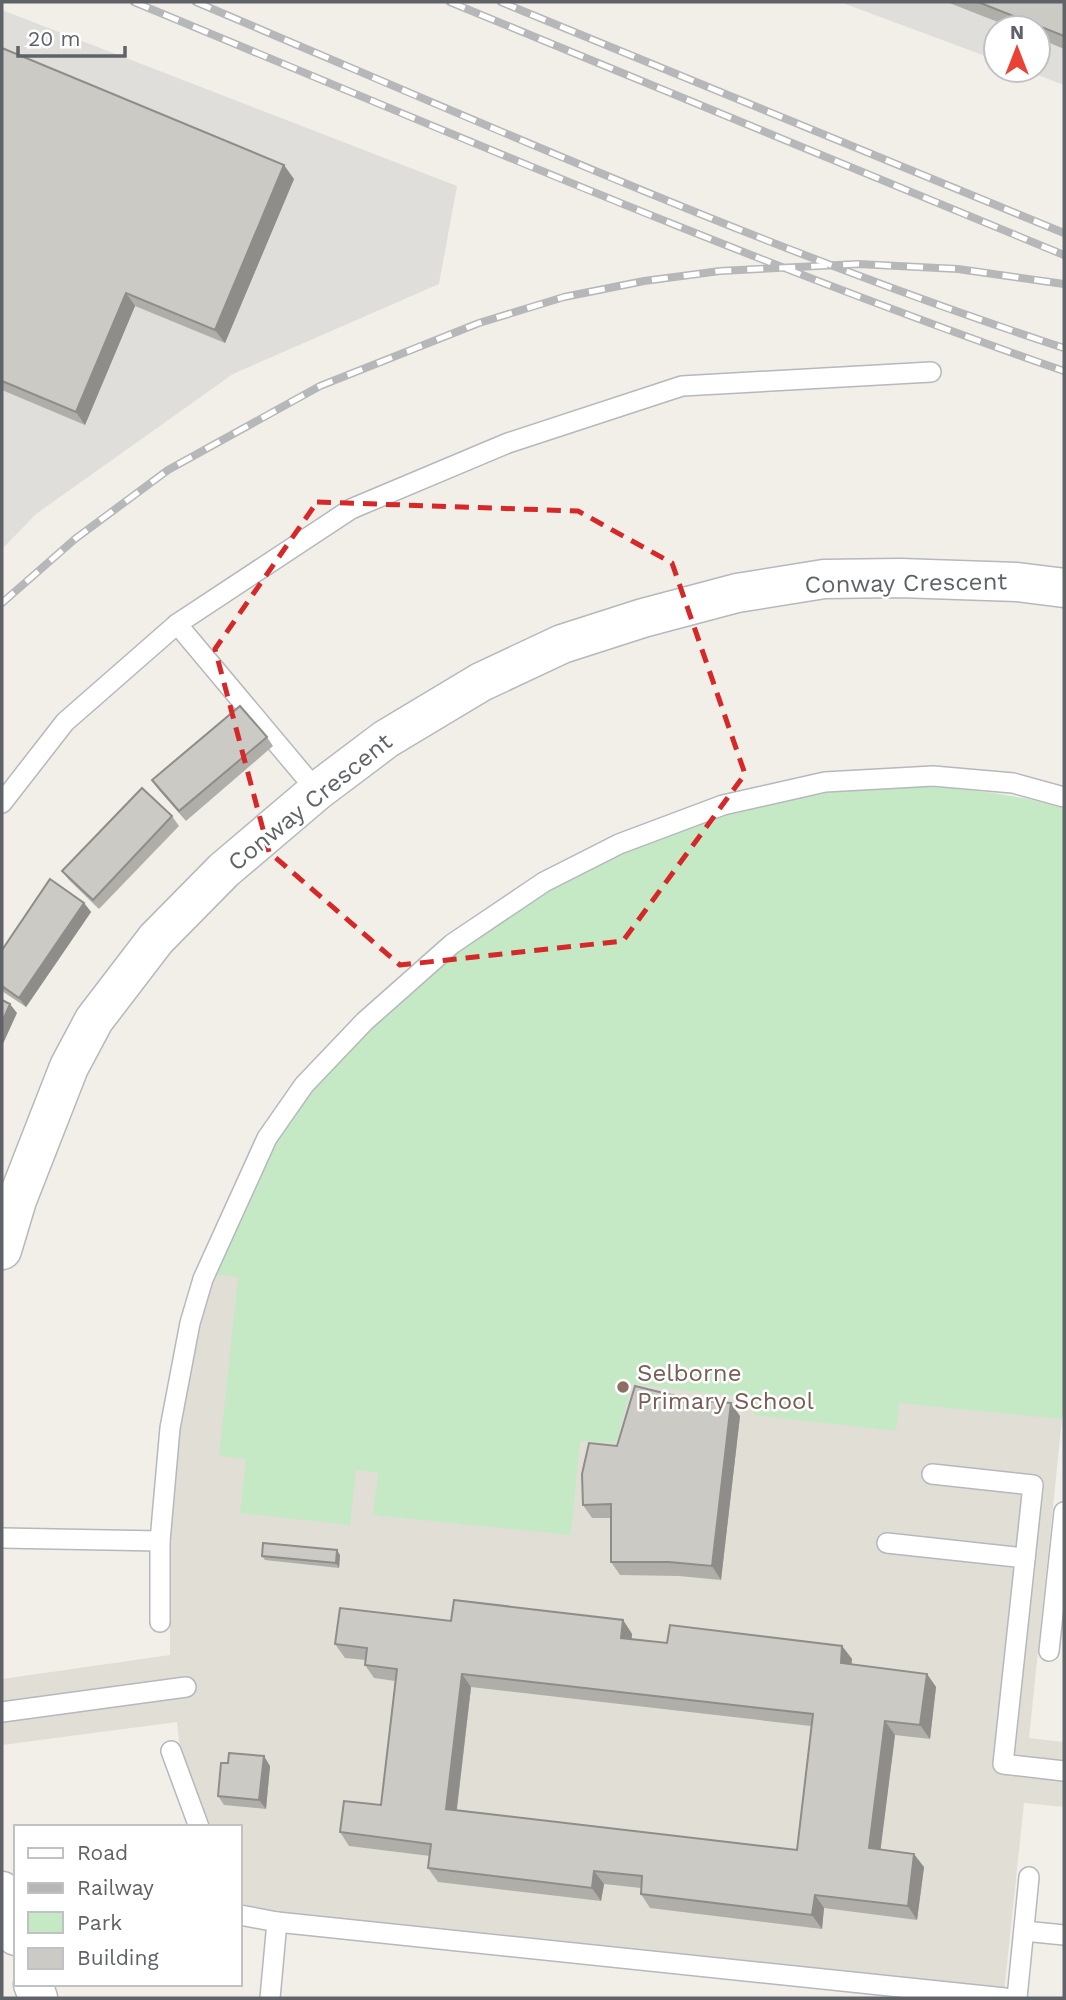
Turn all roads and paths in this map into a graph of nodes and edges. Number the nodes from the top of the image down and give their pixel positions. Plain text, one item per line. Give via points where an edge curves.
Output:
1 (931, 372) dead end
2 (1064, 588) edge
3 (177, 624) junction
4 (317, 790) junction
5 (1064, 797) edge
6 (2, 803) edge
7 (2, 1250) edge
8 (932, 1474) dead end
9 (1064, 1512) edge
10 (2, 1538) edge
11 (160, 1541) junction
12 (887, 1543) dead end
13 (1025, 1558) junction
14 (1059, 1608) edge
15 (160, 1622) dead end
16 (1049, 1651) dead end
17 (186, 1686) dead end
18 (2, 1712) edge
19 (171, 1751) dead end
20 (1064, 1771) edge
21 (198, 1825) edge
22 (1029, 1877) dead end
23 (2, 1891) edge
24 (242, 1915) edge
25 (277, 1922) junction
26 (14, 1930) edge
27 (1024, 1931) junction
28 (1064, 1936) edge
29 (270, 1998) edge
30 (1005, 1998) edge
31 (1017, 1998) edge

1 - 3 lane via 682,386 508,443 351,509
2 - 4 street, Conway Crescent via 1017,582 824,579 737,593 656,614 562,644 481,682 386,739
3 - 4 lane
3 - 6 lane via 65,722
4 - 7 street, Conway Crescent via 224,870 156,939 94,1020 64,1079
5 - 11 lane via 1013,783 933,776 825,782 723,805 619,844 544,882 452,944 365,1021 304,1085 267,1138 203,1279 190,1323 170,1428
8 - 13 lane via 1033,1485
9 - 14 lane
10 - 11 lane
11 - 15 lane
12 - 13 lane
13 - 20 lane via 1003,1765
14 - 16 lane
17 - 18 lane
19 - 21 lane
22 - 27 lane
23 - 26 street
24 - 25 lane
25 - 29 lane
25 - 30 lane
27 - 28 lane
27 - 31 lane

